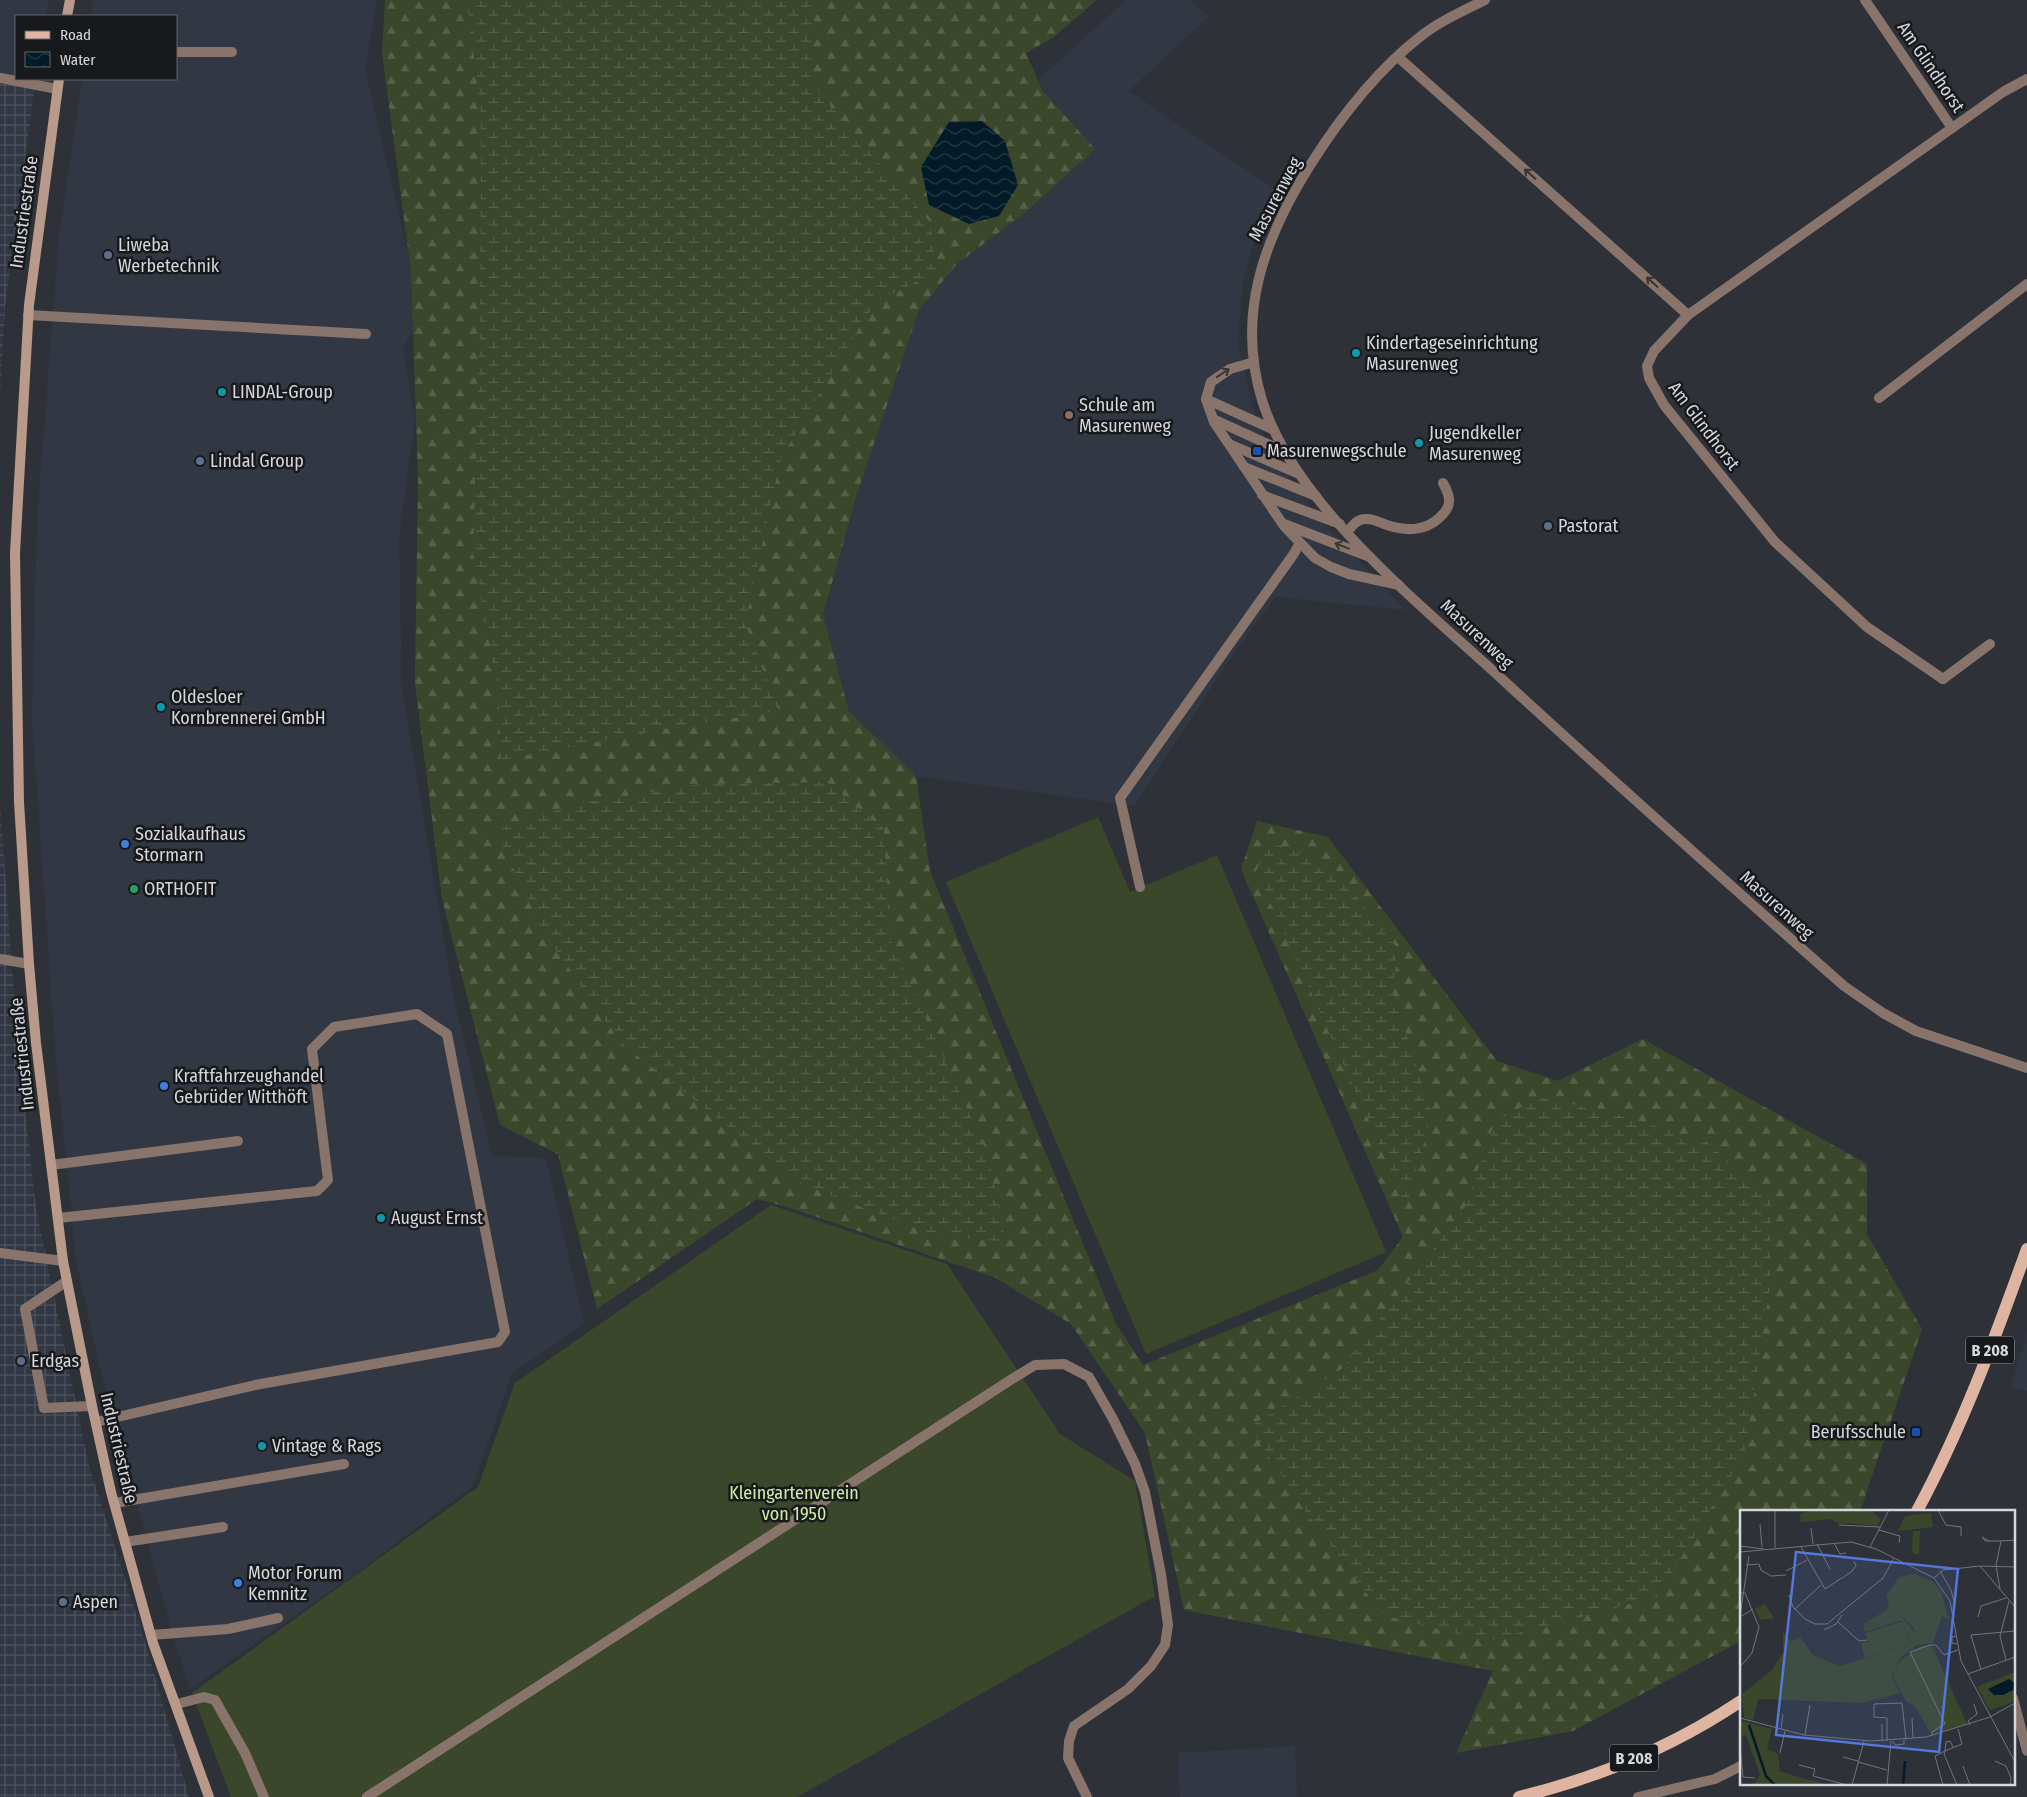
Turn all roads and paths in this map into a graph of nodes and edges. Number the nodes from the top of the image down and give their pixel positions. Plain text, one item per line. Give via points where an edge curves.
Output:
1 (70, 0) edge
2 (1484, 0) edge
3 (1865, 0) edge
4 (67, 15) edge
5 (178, 52) edge
6 (232, 52) dead end
7 (1398, 57) junction
8 (0, 78) edge
9 (2027, 79) edge
10 (15, 80) edge
11 (19, 80) edge
12 (58, 84) edge
13 (1952, 128) junction
14 (2027, 284) edge
15 (28, 315) junction
16 (1688, 315) junction
17 (366, 334) dead end
18 (1254, 362) junction
19 (1879, 398) dead end
20 (1206, 399) junction
21 (1213, 419) junction
22 (1274, 430) junction
23 (1229, 444) junction
24 (1285, 452) junction
25 (1244, 467) junction
26 (1299, 474) junction
27 (1443, 483) dead end
28 (1262, 495) junction
29 (1316, 496) junction
30 (1280, 522) junction
31 (1343, 528) junction
32 (1300, 543) junction
33 (1371, 558) junction
34 (1399, 585) junction
35 (1990, 644) dead end
36 (1140, 887) dead end
37 (0, 959) edge
38 (29, 964) junction
39 (2027, 1068) edge
40 (238, 1141) dead end
41 (51, 1165) junction
42 (58, 1218) junction
43 (2027, 1249) edge
44 (0, 1253) edge
45 (63, 1261) junction
46 (67, 1281) junction
47 (92, 1406) junction
48 (96, 1422) junction
49 (344, 1464) dead end
50 (114, 1503) junction
51 (1917, 1510) edge
52 (223, 1527) dead end
53 (125, 1542) junction
54 (278, 1618) dead end
55 (151, 1635) junction
56 (1740, 1702) edge
57 (2014, 1702) edge
58 (177, 1704) junction
59 (2027, 1751) edge
60 (1740, 1766) edge
61 (209, 1797) edge
62 (264, 1797) edge
63 (367, 1797) edge
64 (1087, 1797) edge
65 (1519, 1797) edge
66 (1638, 1797) edge

1 - 4 main road
2 - 7 street, Masurenweg via 1422,35
3 - 13 street, Am Glindhorst
5 - 6 street
16 -> 7 street
7 - 18 street, Masurenweg via 1340,120 1278,222 1265,252 1255,293
8 - 10 street
9 - 13 street, Am Glindhorst
11 - 12 street
12 - 15 main road, Industriestraße
13 - 16 street, Am Glindhorst
14 - 19 street
15 - 17 street
15 - 38 main road, Industriestraße via 15,553 19,802
16 - 35 street, Am Glindhorst via 1654,351 1647,366 1649,378 1664,405 1775,542 1867,627 1943,679
20 -> 18 street via 1211,382 1230,369
18 - 22 street, Masurenweg via 1262,402
20 - 21 street
20 - 22 street
21 - 23 street
21 - 24 street
22 - 24 street, Masurenweg
23 - 25 street
23 - 26 street
24 - 26 street, Masurenweg
25 - 28 street
25 - 29 street
26 - 29 street, Masurenweg
27 - 31 street via 1450,495 1448,509 1436,523 1412,530 1364,518
28 - 30 street
28 - 31 street
29 - 31 street, Masurenweg
30 - 32 street
33 -> 30 street
31 - 33 street, Masurenweg
32 - 34 street via 1315,558 1331,567
32 - 36 street via 1120,798
33 - 34 street, Masurenweg
34 - 39 street, Masurenweg via 1588,759 1844,986 1916,1031
37 - 38 street
38 - 41 main road, Industriestraße
40 - 41 street
41 - 42 main road, Industriestraße
42 - 45 main road, Industriestraße
42 - 48 street via 317,1190 328,1180 312,1049 334,1027 417,1014 446,1034 505,1332 498,1342 256,1385
43 - 51 main road, B 208 via 1985,1364
44 - 45 street
45 - 46 main road, Industriestraße
46 - 47 main road, Industriestraße
46 - 47 street via 25,1309 44,1408
47 - 48 main road, Industriestraße
48 - 50 main road, Industriestraße
49 - 50 street
50 - 53 main road, Industriestraße
52 - 53 street
53 - 55 main road, Industriestraße
54 - 55 street via 228,1629
55 - 58 main road, Industriestraße
56 - 65 main road, B 208 via 1661,1748 1552,1789
57 - 59 street
58 - 61 main road, Industriestraße
58 - 62 street via 204,1697 215,1700 245,1753
60 - 66 street via 1715,1779
63 - 64 street via 1012,1379 1035,1365 1064,1364 1089,1377 1135,1464 1145,1492 1168,1625 1165,1645 1151,1666 1128,1689 1074,1726 1068,1741 1068,1758

